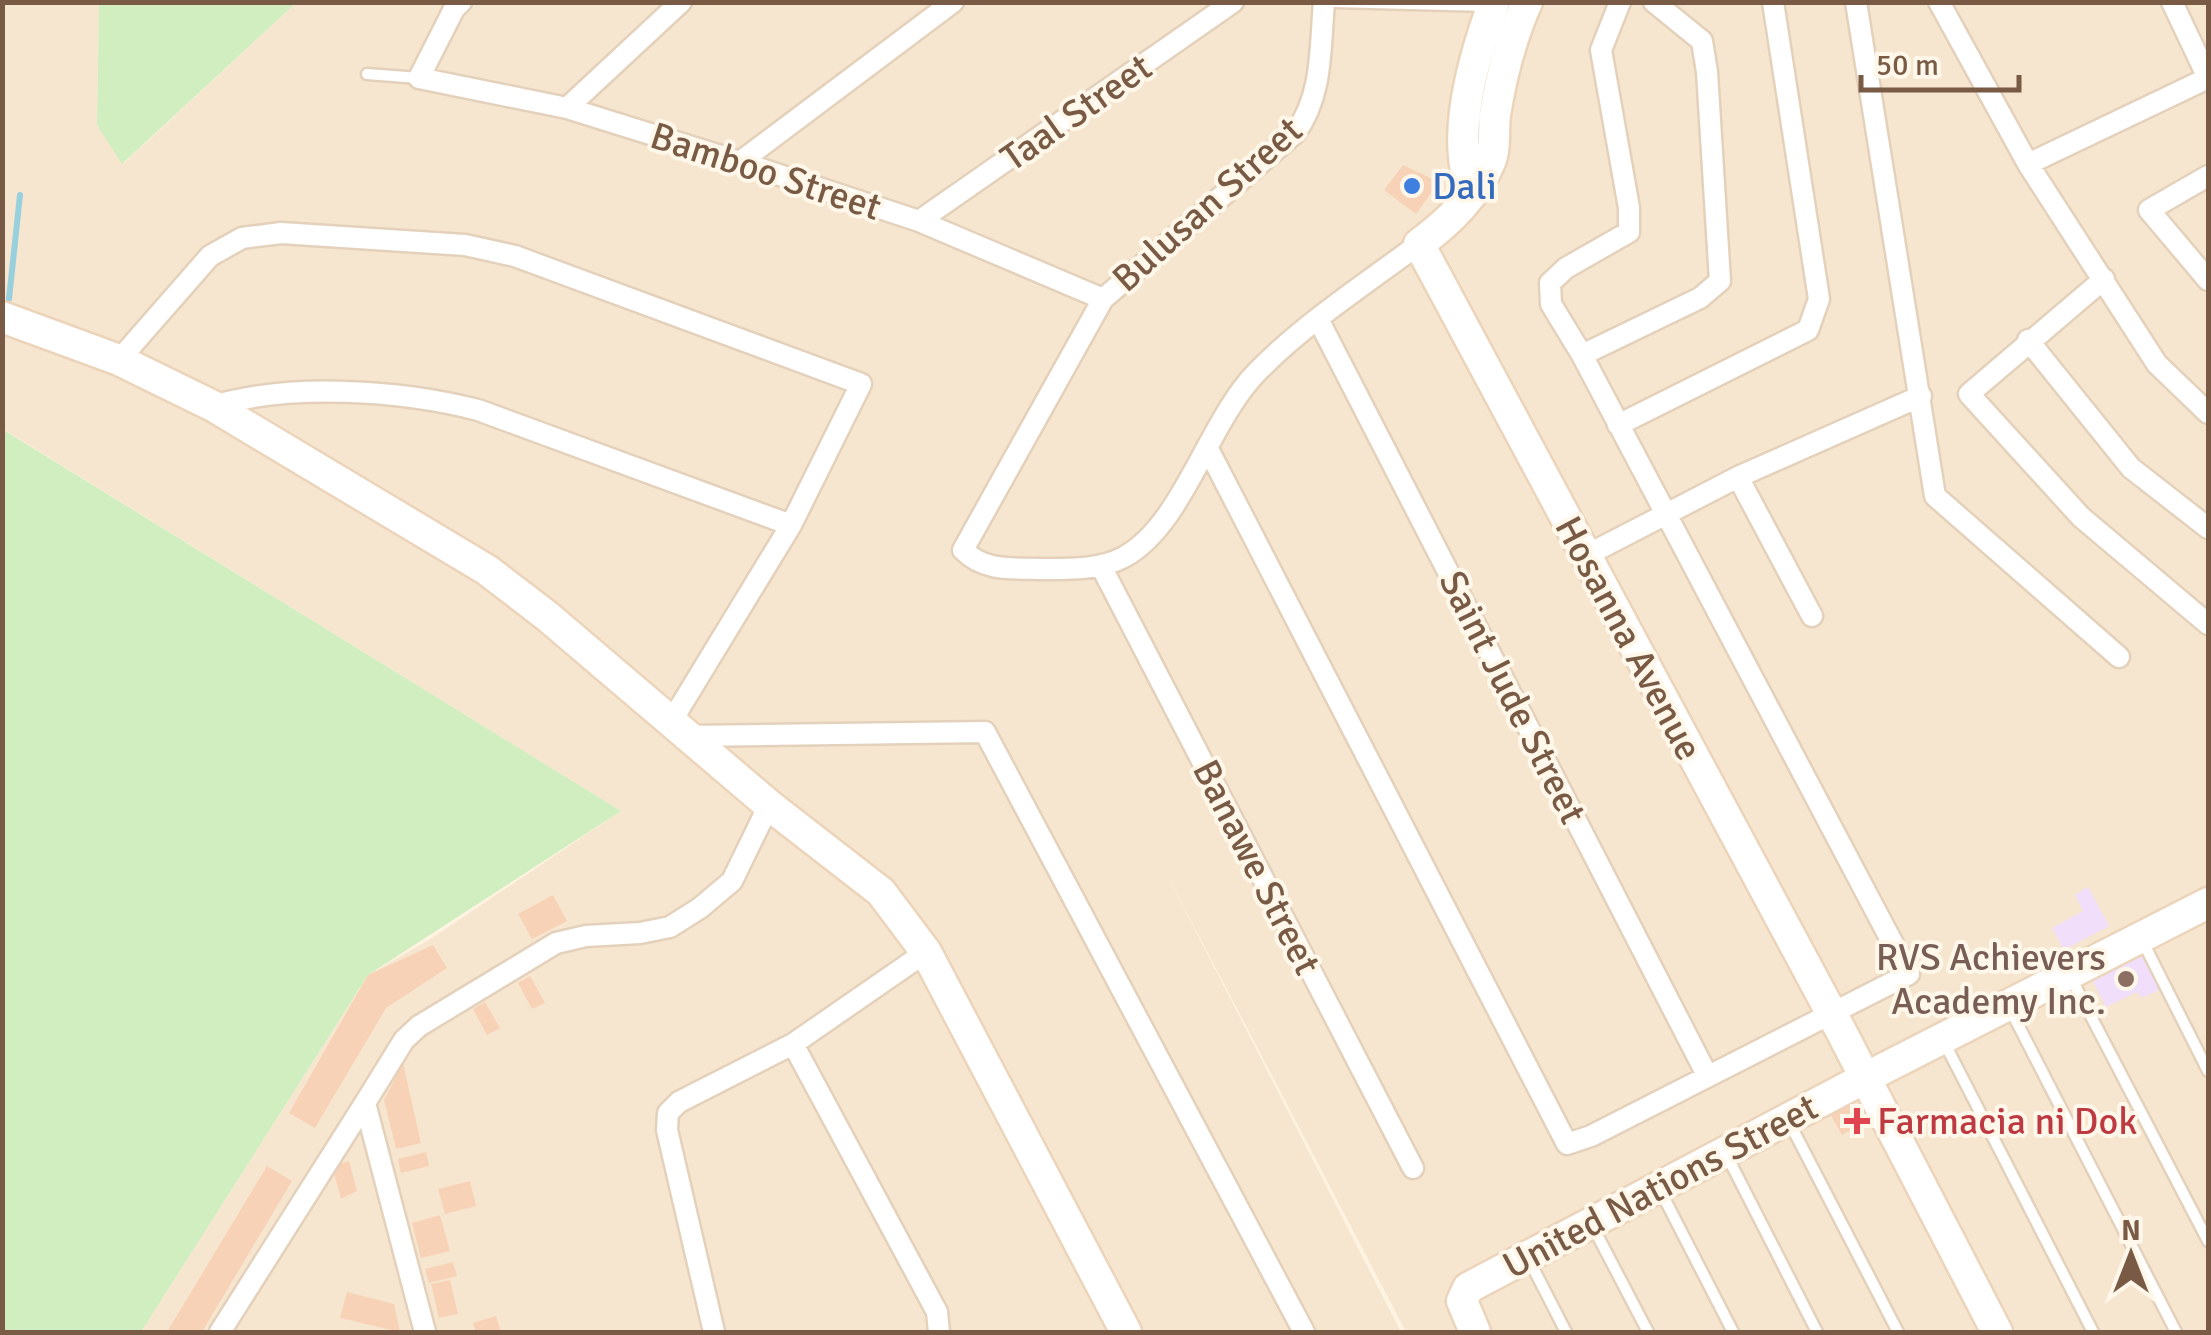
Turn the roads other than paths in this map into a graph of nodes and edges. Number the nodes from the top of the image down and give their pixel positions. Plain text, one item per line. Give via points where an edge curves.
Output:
1 (462, 2) edge
2 (681, 2) edge
3 (954, 2) edge
4 (1234, 2) edge
5 (1324, 2) edge
6 (1334, 2) edge
7 (1528, 2) edge
8 (1620, 2) edge
9 (1654, 2) edge
10 (1773, 2) edge
11 (1856, 2) edge
12 (1940, 2) edge
13 (2172, 2) edge
14 (1493, 4) edge
15 (929, 10) edge
16 (367, 74) dead end
17 (419, 78) junction
18 (2208, 78) edge
19 (567, 108) junction
20 (740, 162) junction
21 (2028, 164) junction
22 (2208, 176) edge
23 (1471, 195) junction
24 (919, 221) junction
25 (1419, 244) junction
26 (2104, 279) junction
27 (2208, 280) edge
28 (1103, 299) junction
29 (2, 316) edge
30 (1318, 319) junction
31 (2028, 340) junction
32 (1582, 354) junction
33 (119, 360) junction
34 (1921, 396) junction
35 (213, 406) junction
36 (2208, 413) edge
37 (1618, 425) junction
38 (1207, 447) junction
39 (1738, 477) junction
40 (1666, 516) junction
41 (791, 525) junction
42 (2208, 528) edge
43 (1586, 556) junction
44 (1101, 566) junction
45 (1812, 616) dead end
46 (2208, 624) edge
47 (2120, 657) dead end
48 (679, 729) junction
49 (769, 806) junction
50 (2208, 903) edge
51 (2140, 938) junction
52 (926, 952) junction
53 (2070, 975) junction
54 (2008, 1006) junction
55 (1835, 1022) junction
56 (1942, 1039) junction
57 (794, 1044) junction
58 (2208, 1070) edge
59 (1708, 1075) junction
60 (1865, 1078) junction
61 (365, 1103) junction
62 (1788, 1119) junction
63 (1726, 1153) junction
64 (1414, 1168) dead end
65 (1658, 1187) junction
66 (1590, 1222) junction
67 (2208, 1241) edge
68 (1527, 1255) junction
69 (227, 1331) edge
70 (425, 1332) edge
71 (714, 1332) edge
72 (939, 1332) edge
73 (1126, 1332) edge
74 (1304, 1332) edge
75 (1475, 1332) edge
76 (1566, 1332) edge
77 (1648, 1332) edge
78 (1733, 1332) edge
79 (1817, 1332) edge
80 (1898, 1332) edge
81 (1997, 1332) edge
82 (2093, 1332) edge
83 (2176, 1332) edge

1 - 17 street
2 - 19 street
3 - 15 street
4 - 24 street, Taal Street
5 - 28 street, Bulusan Street via 1316,88 1302,124
6 - 14 lane
7 - 23 street via 1505,68 1492,158
8 - 32 street via 1601,50 1628,232 1550,283 1551,304
9 - 32 street via 1702,41 1720,281 1700,298
10 - 37 street via 1819,300 1808,330
11 - 34 street
12 - 21 street
13 - 18 street
14 - 23 street via 1466,112
15 - 20 street
16 - 17 lane
17 - 19 street, Bamboo Street
18 - 21 street
19 - 20 street, Bamboo Street
20 - 24 street, Bamboo Street
21 - 26 street
22 - 27 street via 2150,210
23 - 25 street
24 - 28 street, Bamboo Street
25 - 30 street
25 - 43 street, Hosanna Avenue
26 - 31 street
26 - 36 street via 2157,364
28 - 44 street, Bulusan Street via 963,550 992,568
29 - 33 street
30 - 38 street via 1254,374
30 - 59 street, Saint Jude Street
31 - 42 street via 2131,468
31 - 46 street via 1969,394 2082,517
32 - 37 street
33 - 35 street
33 - 41 street via 210,256 242,238 281,233 465,244 514,256 861,384
34 - 39 street
34 - 47 street via 1935,496
35 - 41 street via 285,391 444,402
35 - 48 street via 487,570
37 - 40 street
38 - 44 street via 1161,524 1143,544
38 - 59 street via 1567,1144
39 - 40 street
39 - 45 street
40 - 43 street
40 - 55 street via 1909,974
41 - 48 street
43 - 55 street, Hosanna Avenue
44 - 64 street, Banawe Street
48 - 49 street
48 - 74 street via 985,732
49 - 52 street via 881,892
49 - 61 street via 732,881 700,908 670,927 556,943 419,1026
50 - 51 street, United Nations Street
51 - 53 street, United Nations Street
51 - 58 lane
52 - 57 street
52 - 73 street
53 - 54 street, United Nations Street
53 - 67 lane
54 - 56 street, United Nations Street
54 - 83 lane
55 - 59 street
55 - 60 street, Hosanna Avenue
56 - 60 street, United Nations Street
56 - 82 lane
57 - 71 street via 668,1113
57 - 72 street via 937,1312
60 - 62 street, United Nations Street
60 - 81 street, Hosanna Avenue
61 - 69 street
61 - 70 street
62 - 63 street, United Nations Street
62 - 80 lane
63 - 65 street, United Nations Street
63 - 79 lane
65 - 66 street, United Nations Street
65 - 78 lane
66 - 68 street, United Nations Street
66 - 77 lane
68 - 75 street, United Nations Street via 1468,1288 1462,1301
68 - 76 lane

